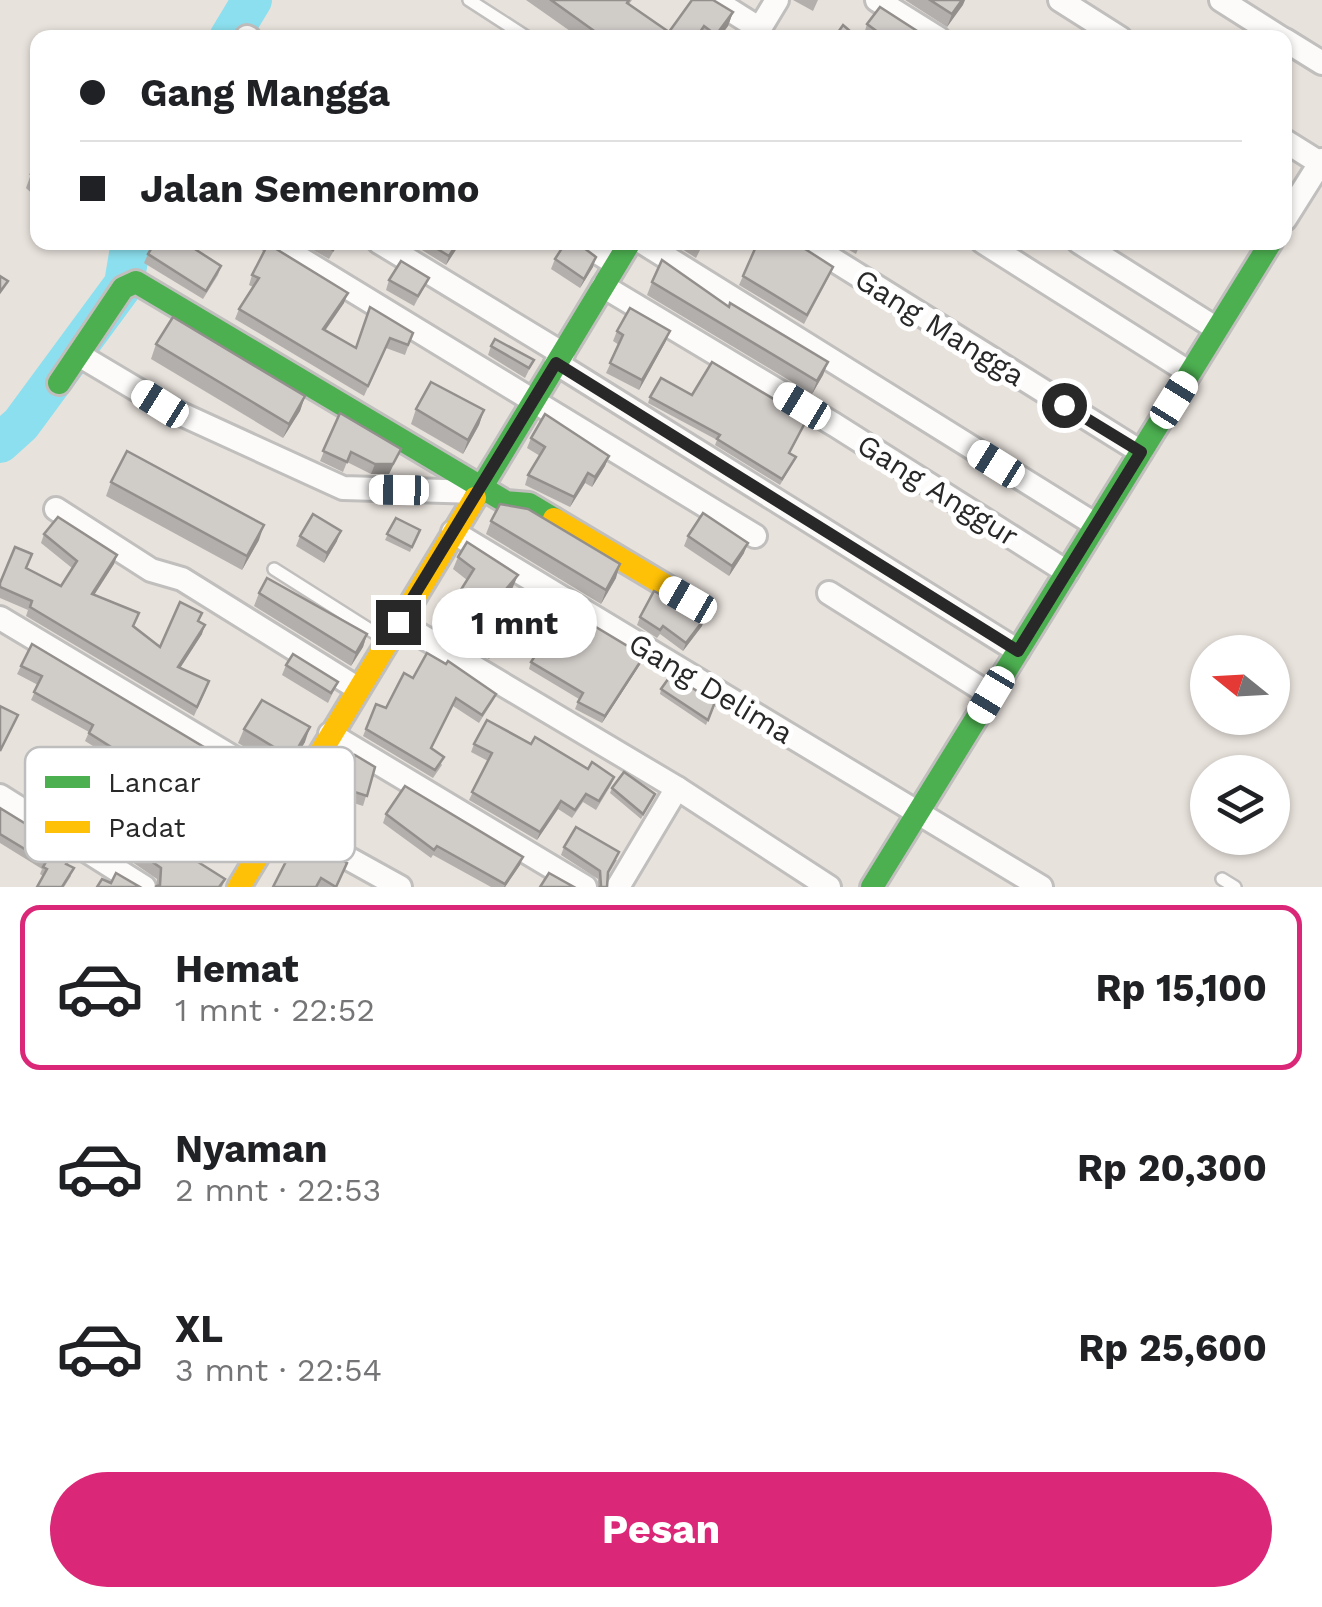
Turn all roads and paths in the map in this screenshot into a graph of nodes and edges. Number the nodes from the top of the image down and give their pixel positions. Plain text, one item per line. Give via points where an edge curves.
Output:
1 (469, 0) edge
2 (714, 0) edge
3 (777, 0) edge
4 (877, 0) edge
5 (1060, 0) edge
6 (1221, 0) edge
7 (516, 30) edge
8 (753, 30) edge
9 (759, 30) edge
10 (925, 30) edge
11 (1107, 30) edge
12 (1269, 30) edge
13 (1292, 45) edge
14 (1322, 63) edge
15 (1292, 145) edge
16 (1321, 161) edge
17 (1292, 208) edge
18 (286, 250) edge
19 (391, 250) edge
20 (594, 250) edge
21 (625, 250) edge
22 (655, 250) edge
23 (818, 250) edge
24 (996, 250) edge
25 (1093, 250) edge
26 (1264, 250) edge
27 (616, 264) junction
28 (603, 286) junction
29 (1217, 329) junction
30 (79, 354) junction
31 (560, 358) junction
32 (1190, 373) junction
33 (59, 383) dead end
34 (534, 402) junction
35 (1134, 449) junction
36 (480, 490) junction
37 (56, 510) dead end
38 (1096, 526) junction
39 (454, 532) junction
40 (754, 536) dead end
41 (274, 569) dead end
42 (1067, 572) junction
43 (829, 593) dead end
44 (688, 600) dead end
45 (0, 618) edge
46 (396, 629) junction
47 (1018, 651) junction
48 (357, 688) junction
49 (991, 695) junction
50 (330, 734) junction
51 (215, 747) edge
52 (322, 747) edge
53 (352, 747) edge
54 (355, 749) edge
55 (677, 788) junction
56 (0, 796) edge
57 (25, 812) edge
58 (918, 813) junction
59 (104, 862) edge
60 (253, 862) edge
61 (355, 862) edge
62 (1222, 879) dead end
63 (144, 887) edge
64 (238, 887) edge
65 (400, 887) edge
66 (585, 887) edge
67 (618, 887) edge
68 (830, 887) edge
69 (872, 887) edge
70 (1040, 887) edge
71 (1235, 887) edge

1 - 7 lane
2 - 8 street
3 - 9 street
4 - 10 street
5 - 11 street
6 - 12 street
13 - 14 street
15 - 16 street
16 - 17 street
18 - 34 street
19 - 31 street
20 - 27 street
21 - 27 street
22 - 38 street
23 - 35 street, Gang Mangga
24 - 32 street
25 - 29 street
26 - 29 street
27 - 28 street
28 - 31 street
28 - 42 street, Gang Anggur
29 - 32 street
30 - 33 street
30 - 36 street via 168,408 343,488
30 - 36 street via 124,288 136,282
31 - 34 street
31 - 47 street
32 - 35 street
34 - 36 street
34 - 40 street
35 - 38 street
36 - 39 street
36 - 44 street via 529,504
37 - 48 street
38 - 42 street
39 - 46 street
39 - 58 street, Gang Delima
41 - 46 lane
42 - 47 street
43 - 49 street
45 - 51 street
46 - 48 street
46 - 55 street
47 - 49 street
48 - 50 street
49 - 58 street
50 - 52 street
50 - 53 street
54 - 66 street
55 - 67 street
55 - 68 street
56 - 57 street
58 - 69 street
58 - 70 street, Gang Delima
59 - 63 street
60 - 64 street
61 - 65 street
62 - 71 lane

